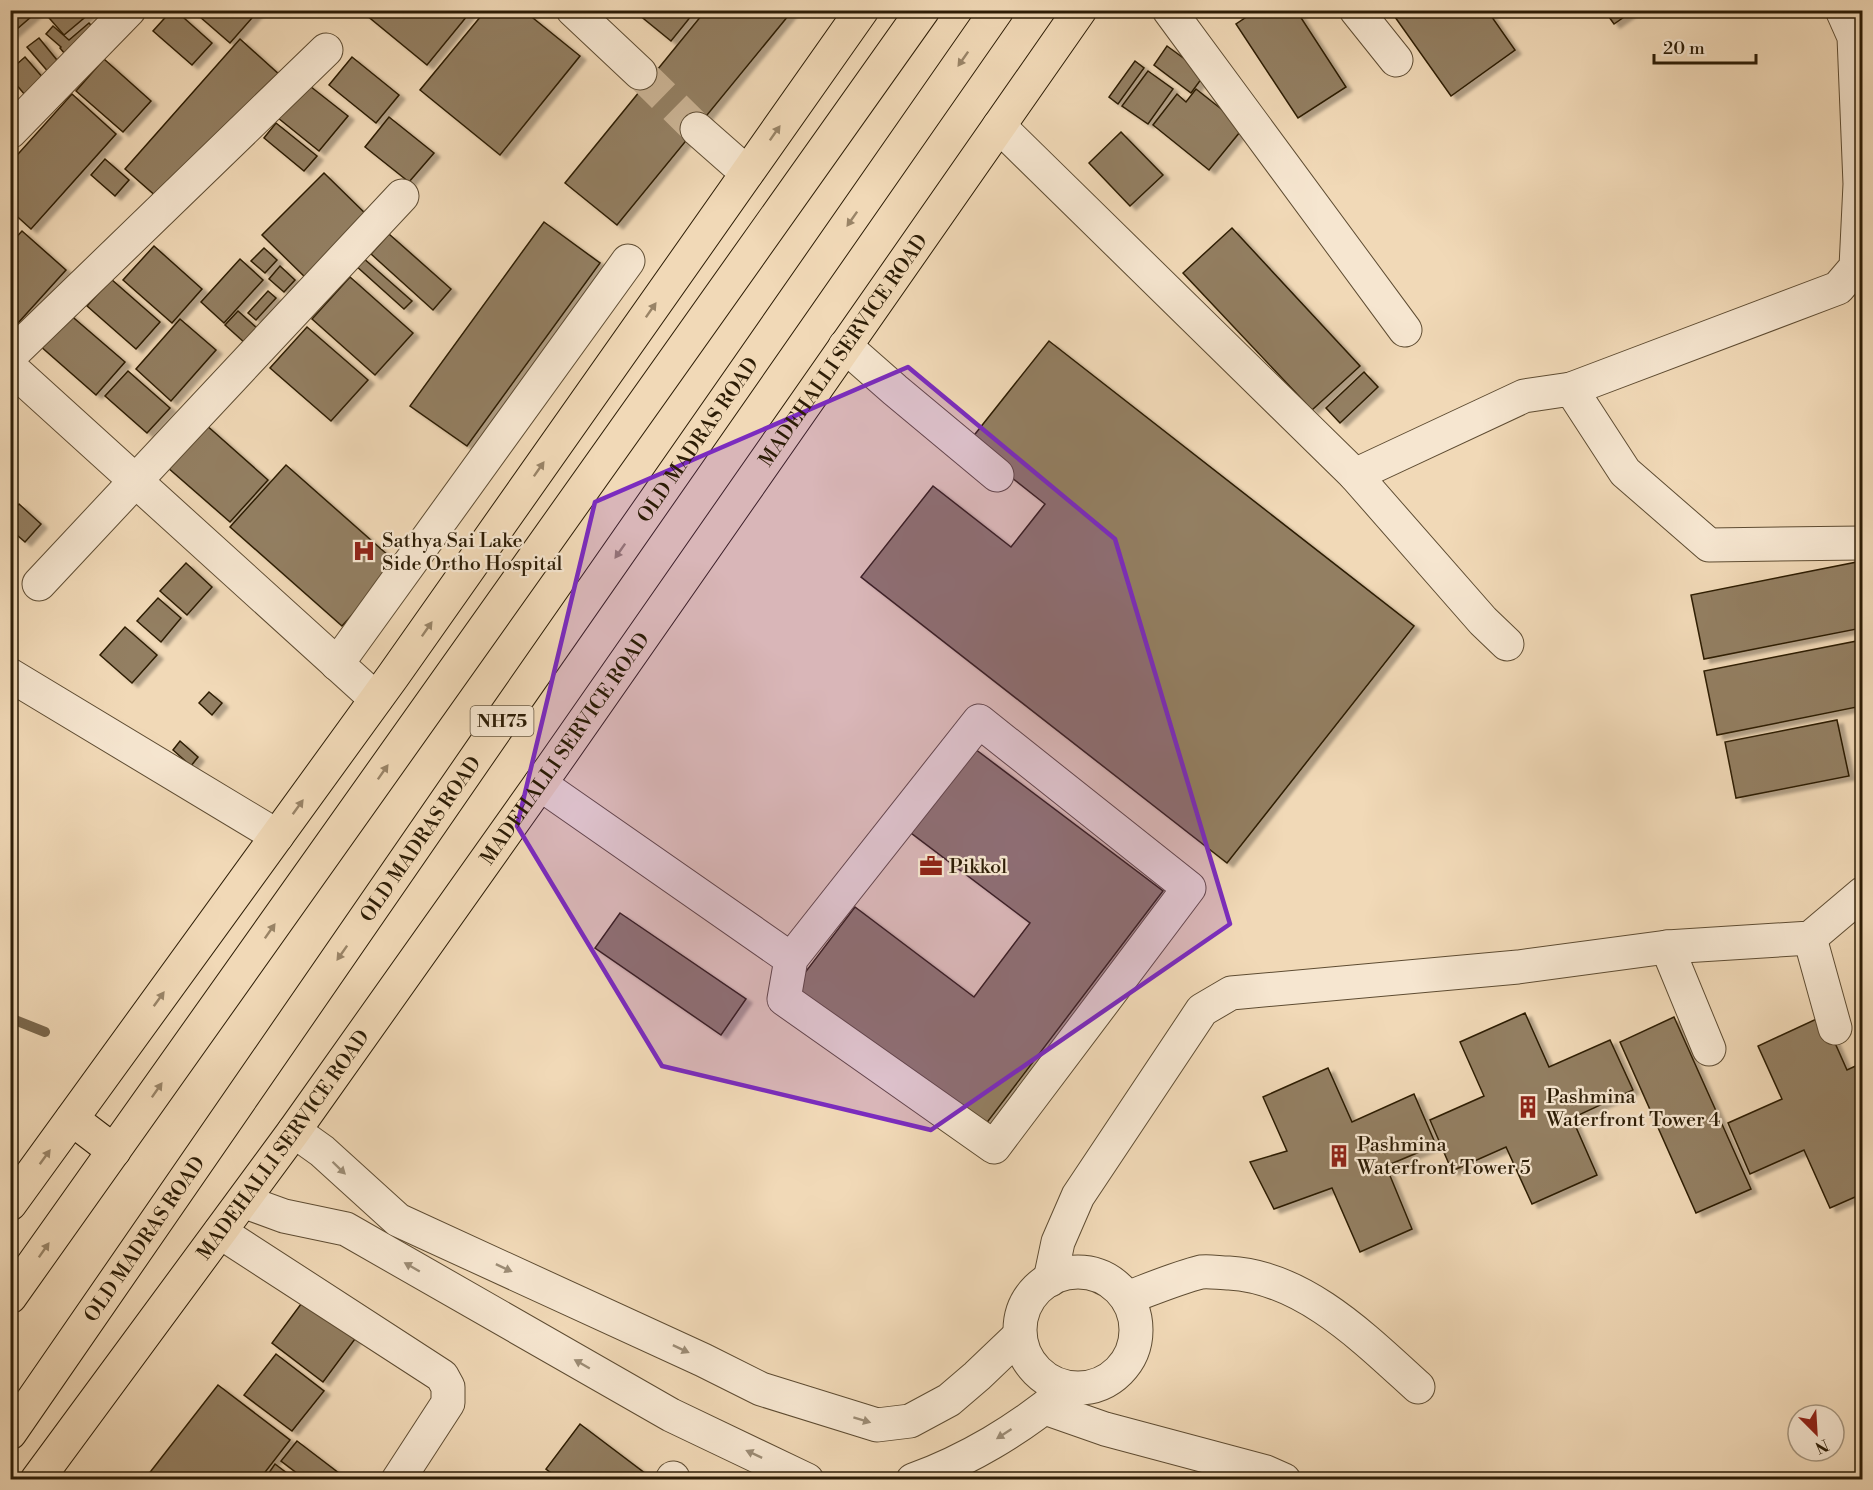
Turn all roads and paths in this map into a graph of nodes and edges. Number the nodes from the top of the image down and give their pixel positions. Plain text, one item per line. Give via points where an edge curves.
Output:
1 (129, 10) edge
2 (573, 10) edge
3 (862, 10) edge
4 (923, 10) edge
5 (997, 10) edge
6 (1080, 10) edge
7 (1169, 10) edge
8 (1356, 10) edge
9 (1842, 10) edge
10 (326, 50) dead end
11 (1396, 60) dead end
12 (640, 73) tunnel mouth
13 (999, 126) junction
14 (697, 129) tunnel mouth
15 (10, 132) edge
16 (747, 173) junction
17 (402, 196) dead end
18 (628, 261) dead end
19 (1859, 265) edge
20 (1405, 330) dead end
21 (845, 346) junction
22 (10, 356) edge
23 (10, 367) edge
24 (1571, 389) junction
25 (997, 475) dead end
26 (1355, 475) junction
27 (135, 481) junction
28 (1863, 543) edge
29 (39, 584) dead end
30 (1507, 644) dead end
31 (337, 663) junction
32 (14, 685) edge
33 (376, 699) junction
34 (540, 784) junction
35 (277, 836) junction
36 (1863, 894) edge
37 (1810, 938) junction
38 (1667, 947) junction
39 (791, 958) junction
40 (1835, 1028) dead end
41 (1709, 1048) dead end
42 (72, 1119) junction
43 (294, 1131) junction
44 (114, 1151) junction
45 (243, 1202) junction
46 (10, 1204) edge
47 (220, 1232) junction
48 (1050, 1280) junction
49 (10, 1297) edge
50 (1127, 1298) junction
51 (1019, 1336) junction
52 (1418, 1387) dead end
53 (1057, 1398) junction
54 (10, 1433) edge
55 (404, 1471) edge
56 (37, 1479) edge
57 (807, 1479) edge
58 (913, 1479) edge
59 (1284, 1479) edge

1 - 15 street
2 - 12 street
16 -> 3 main road
44 -> 4 main road
5 -> 54 main road, OLD MADRAS ROAD / NH75
6 - 13 main road, MADEHALLI SERVICE ROAD
7 - 20 street
8 - 11 street
9 - 19 street via 1854,38
10 - 22 street
13 - 21 main road, MADEHALLI SERVICE ROAD
13 - 26 street
14 - 16 street
33 -> 16 main road
17 - 27 street
18 - 31 street
19 - 24 street via 1838,288
21 - 25 street
21 - 34 main road, MADEHALLI SERVICE ROAD
23 - 27 street
24 - 26 street via 1524,396
24 - 28 street via 1625,472 1708,545
26 - 30 street
27 - 29 street
27 - 31 street
31 - 33 street
32 - 35 street
35 -> 33 main road
34 - 39 street
34 - 43 main road, MADEHALLI SERVICE ROAD
42 -> 35 main road
36 - 37 street
37 - 38 street
37 - 40 street
38 - 41 street
38 - 48 street via 1518,967 1231,993 1213,1002 1202,1010 1078,1196 1058,1242
39 - 39 street via 783,999 994,1147 1189,888 979,721
42 - 44 main road
46 -> 42 main road
43 - 45 main road, MADEHALLI SERVICE ROAD
43 -> 51 street via 322,1151 398,1220 761,1389 877,1425 910,1421 949,1400
49 -> 44 main road
45 - 47 main road, MADEHALLI SERVICE ROAD
57 -> 45 street via 671,1415 346,1229 284,1216
47 - 55 street via 442,1376 448,1387 448,1403
47 - 56 main road, MADEHALLI SERVICE ROAD
48 - 50 street via 1077,1271 1097,1274
48 - 51 street via 1028,1299 1020,1317
50 - 52 street via 1203,1272 1251,1274 1320,1305 1354,1329
50 - 53 street via 1135,1315 1136,1337 1132,1354 1121,1370 1106,1382
51 - 53 street via 1024,1355 1050,1382
53 -> 58 street via 994,1441
53 - 59 street via 1105,1429

